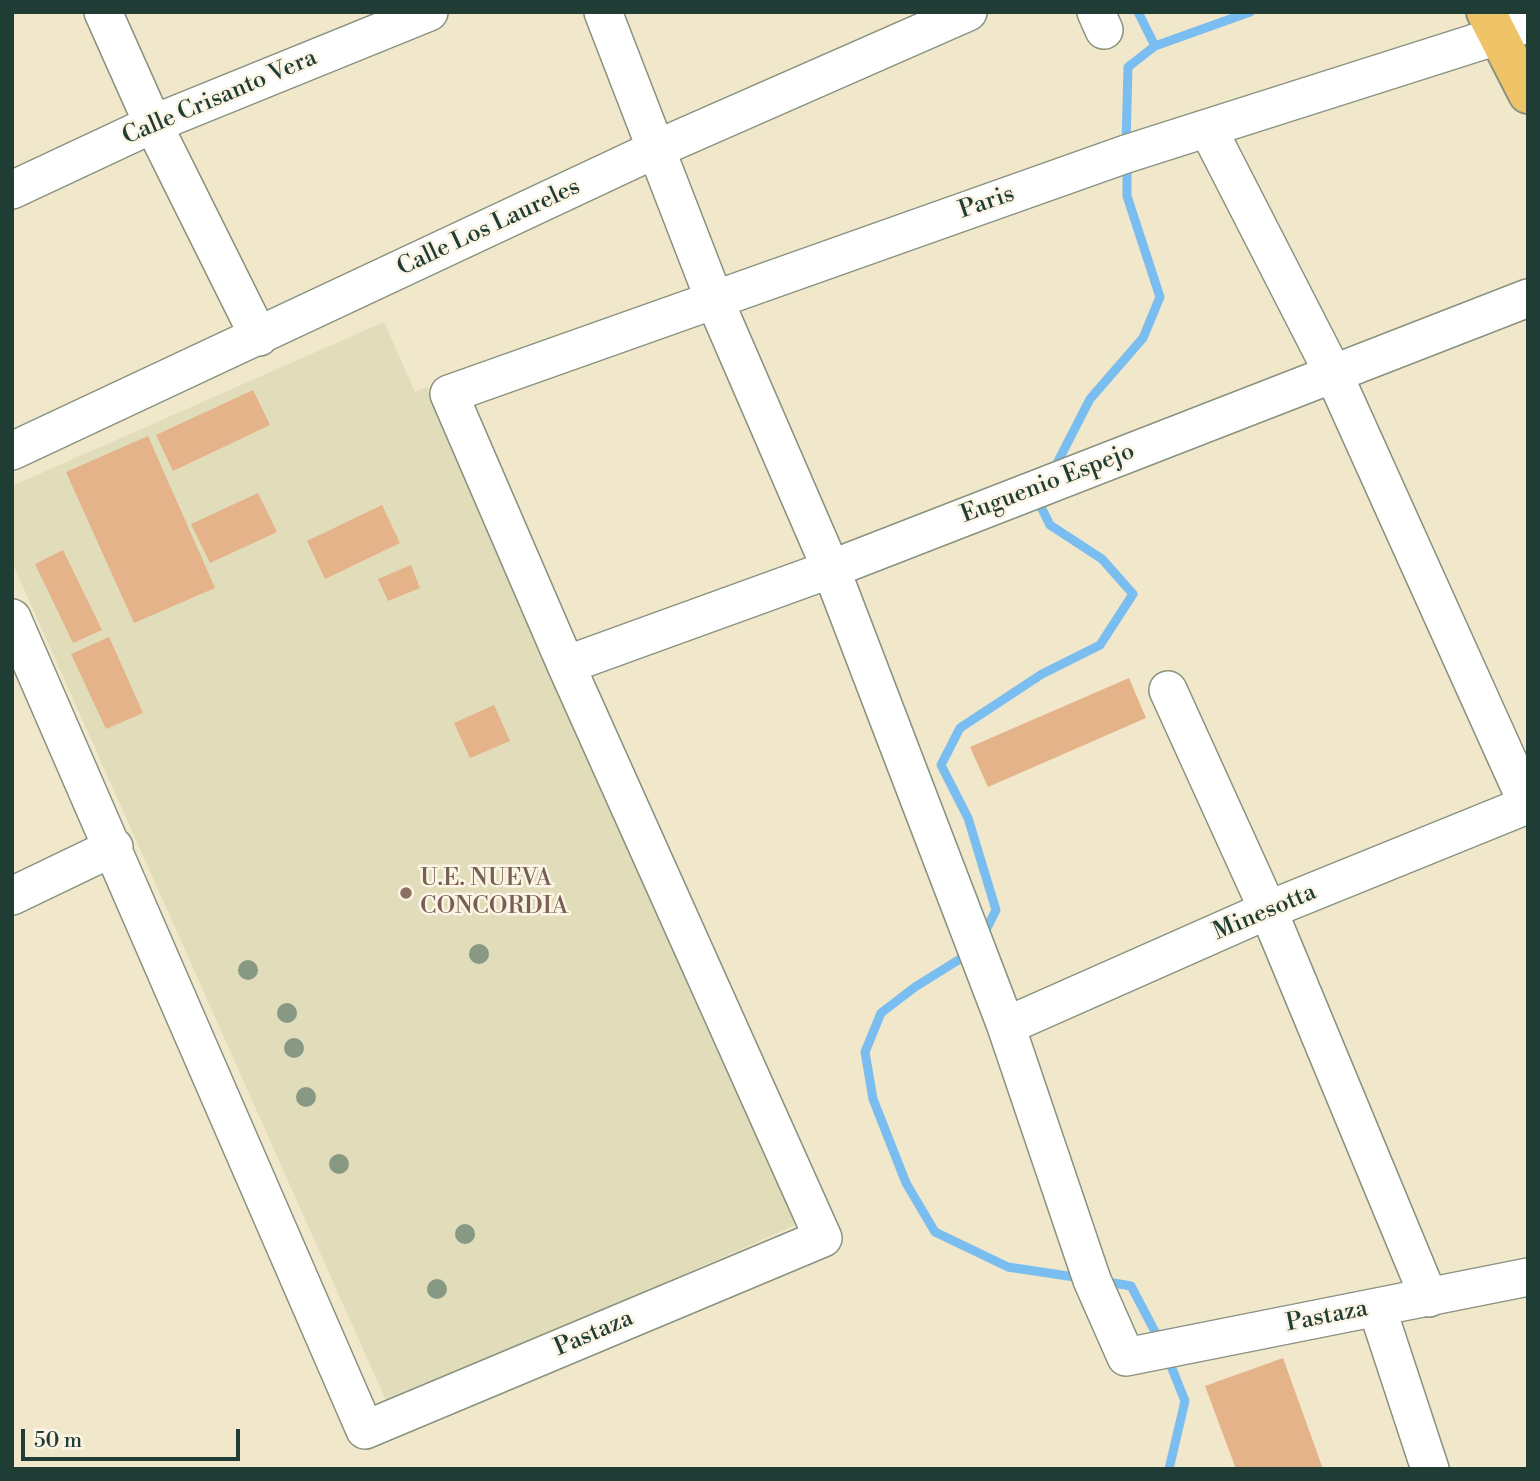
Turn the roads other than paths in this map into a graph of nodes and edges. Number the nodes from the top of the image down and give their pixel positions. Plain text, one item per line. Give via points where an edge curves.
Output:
1 (103, 12) edge
2 (429, 12) edge
3 (603, 12) edge
4 (968, 12) edge
5 (1504, 24) edge
6 (1527, 90) edge
7 (153, 124) junction
8 (1208, 129) junction
9 (654, 150) junction
10 (12, 190) edge
11 (1528, 298) edge
12 (714, 299) junction
13 (258, 337) junction
14 (1334, 375) junction
15 (12, 451) edge
16 (831, 569) junction
17 (12, 618) edge
18 (566, 665) junction
19 (25, 681) edge
20 (1168, 690) dead end
21 (1528, 805) edge
22 (114, 847) junction
23 (12, 896) edge
24 (1268, 910) junction
25 (1006, 1026) junction
26 (1528, 1277) edge
27 (1429, 1298) junction
28 (1377, 1308) junction
29 (1430, 1469) edge

1 - 7 street
2 - 7 street, Calle Crisanto Vera
3 - 9 street
4 - 9 street, Calle Los Laureles
5 - 6 main road
5 - 8 street, Paris
7 - 10 street, Calle Crisanto Vera
7 - 13 street
8 - 12 street, Paris
8 - 14 street
9 - 12 street
9 - 13 street, Calle Los Laureles
11 - 14 street, Euguenio Espejo
12 - 16 street
12 - 18 street, Paris via 449,394
13 - 15 street, Calle Los Laureles
14 - 16 street, Euguenio Espejo
14 - 21 street
16 - 18 street, Euguenio Espejo
16 - 25 street
17 - 19 street
18 - 22 street, Pastaza via 823,1238 365,1430
19 - 22 street
20 - 24 street
21 - 24 street, Minesotta
22 - 23 street
24 - 25 street, Minesotta
24 - 27 street
25 - 28 street, Pastaza via 1092,1280 1126,1357
26 - 27 street, Pastaza
27 - 28 street, Pastaza
28 - 29 street

